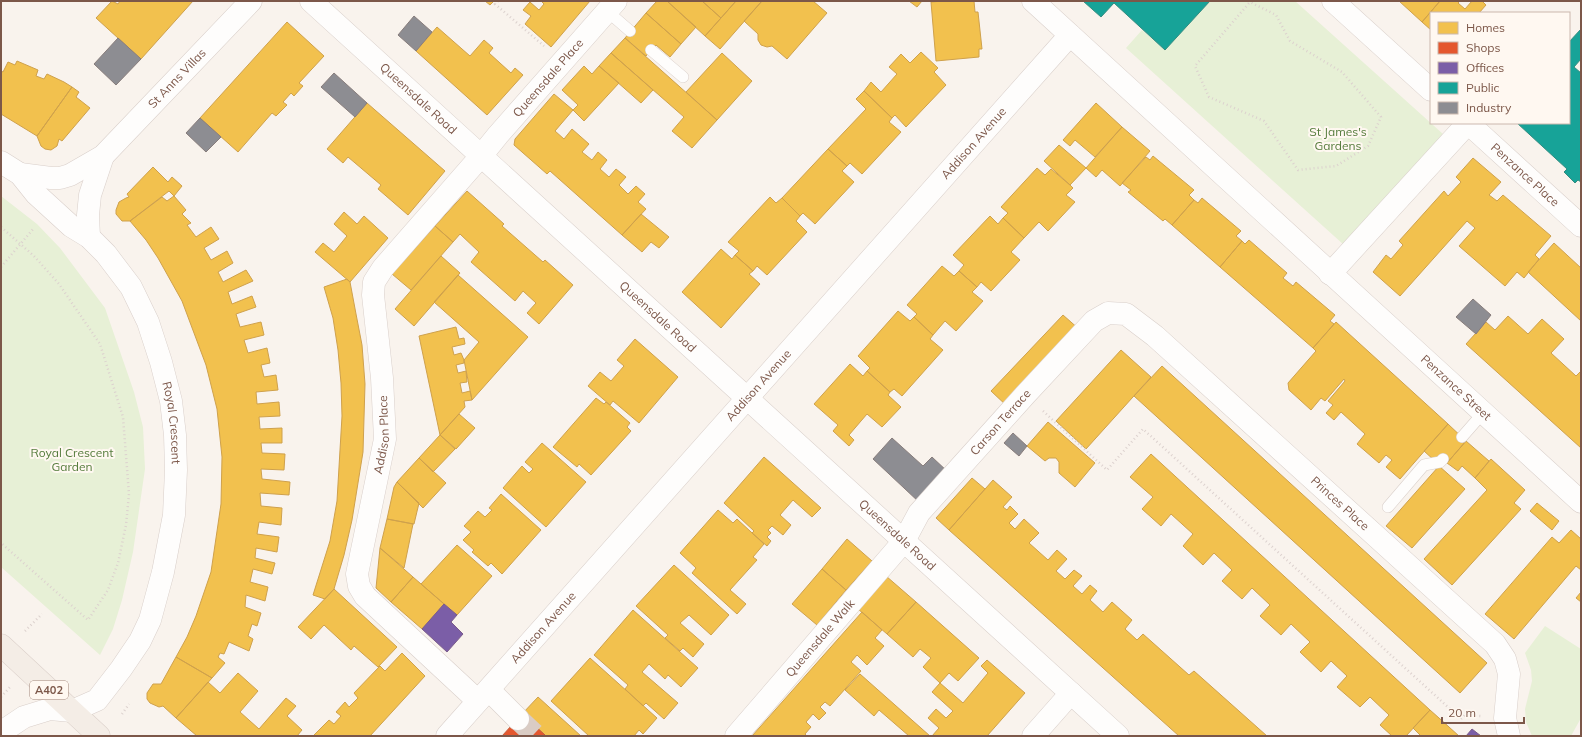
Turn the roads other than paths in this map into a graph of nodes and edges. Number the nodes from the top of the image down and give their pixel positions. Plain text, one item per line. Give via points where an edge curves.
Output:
1 (251, 1) edge
2 (310, 1) edge
3 (1033, 1) edge
4 (1333, 1) edge
5 (612, 6) edge
6 (630, 31) dead end
7 (1070, 35) junction
8 (651, 50) dead end
9 (683, 77) dead end
10 (1430, 89) edge
11 (1467, 124) edge
12 (1469, 124) edge
13 (103, 156) junction
14 (481, 156) junction
15 (1, 162) edge
16 (20, 174) junction
17 (1581, 226) edge
18 (88, 237) junction
19 (1330, 274) junction
20 (1108, 313) joint
21 (747, 398) junction
22 (1483, 413) junction
23 (1462, 437) dead end
24 (1443, 459) dead end
25 (1580, 498) edge
26 (1388, 507) dead end
27 (904, 541) junction
28 (1, 645) edge
29 (1071, 693) junction
30 (483, 696) junction
31 (72, 711) junction
32 (518, 719) tunnel mouth
33 (1, 736) edge
34 (99, 736) edge
35 (447, 736) edge
36 (736, 736) edge
37 (1033, 736) edge
38 (1118, 736) edge
39 (1509, 736) edge

1 - 13 street, St Anns Villas
2 - 14 street, Queensdale Road
3 - 7 street
4 - 10 street
5 - 6 lane
5 - 14 street, Queensdale Place
7 - 19 street
7 - 21 street, Addison Avenue
8 - 9 lane
11 - 19 street
12 - 17 street, Penzance Place
13 - 16 street, St Anns Villas via 60,178
13 - 18 street, St Anns Villas via 90,195
14 - 21 street, Queensdale Road
14 - 30 street, Addison Place via 383,268 374,282 385,439 357,574 359,586 365,596
15 - 16 street, Royal Crescent
16 - 18 street, Royal Crescent via 36,194 71,226
18 - 31 street, Royal Crescent via 106,254 131,287 148,322 171,401 176,470 174,515 164,572 150,620 140,641 97,700
19 - 22 street, Penzance Street
20 - 27 street, Carson Terrace via 1094,321 919,513
20 - 39 street, Princes Place via 1126,314 1155,336 1495,644 1505,659 1509,674 1505,718
21 - 27 street, Queensdale Road
21 - 30 street, Addison Avenue
22 - 23 lane
22 - 25 street, Penzance Street
24 - 26 lane via 1424,465
27 - 29 street, Queensdale Road
27 - 36 street, Queensdale Walk
28 - 31 main road, A402
29 - 37 street
29 - 38 street, Queensdale Road
30 - 32 street, Addison Place
30 - 35 street, Addison Avenue
31 - 33 street via 50,709 24,717 6,729
31 - 34 main road, A402

